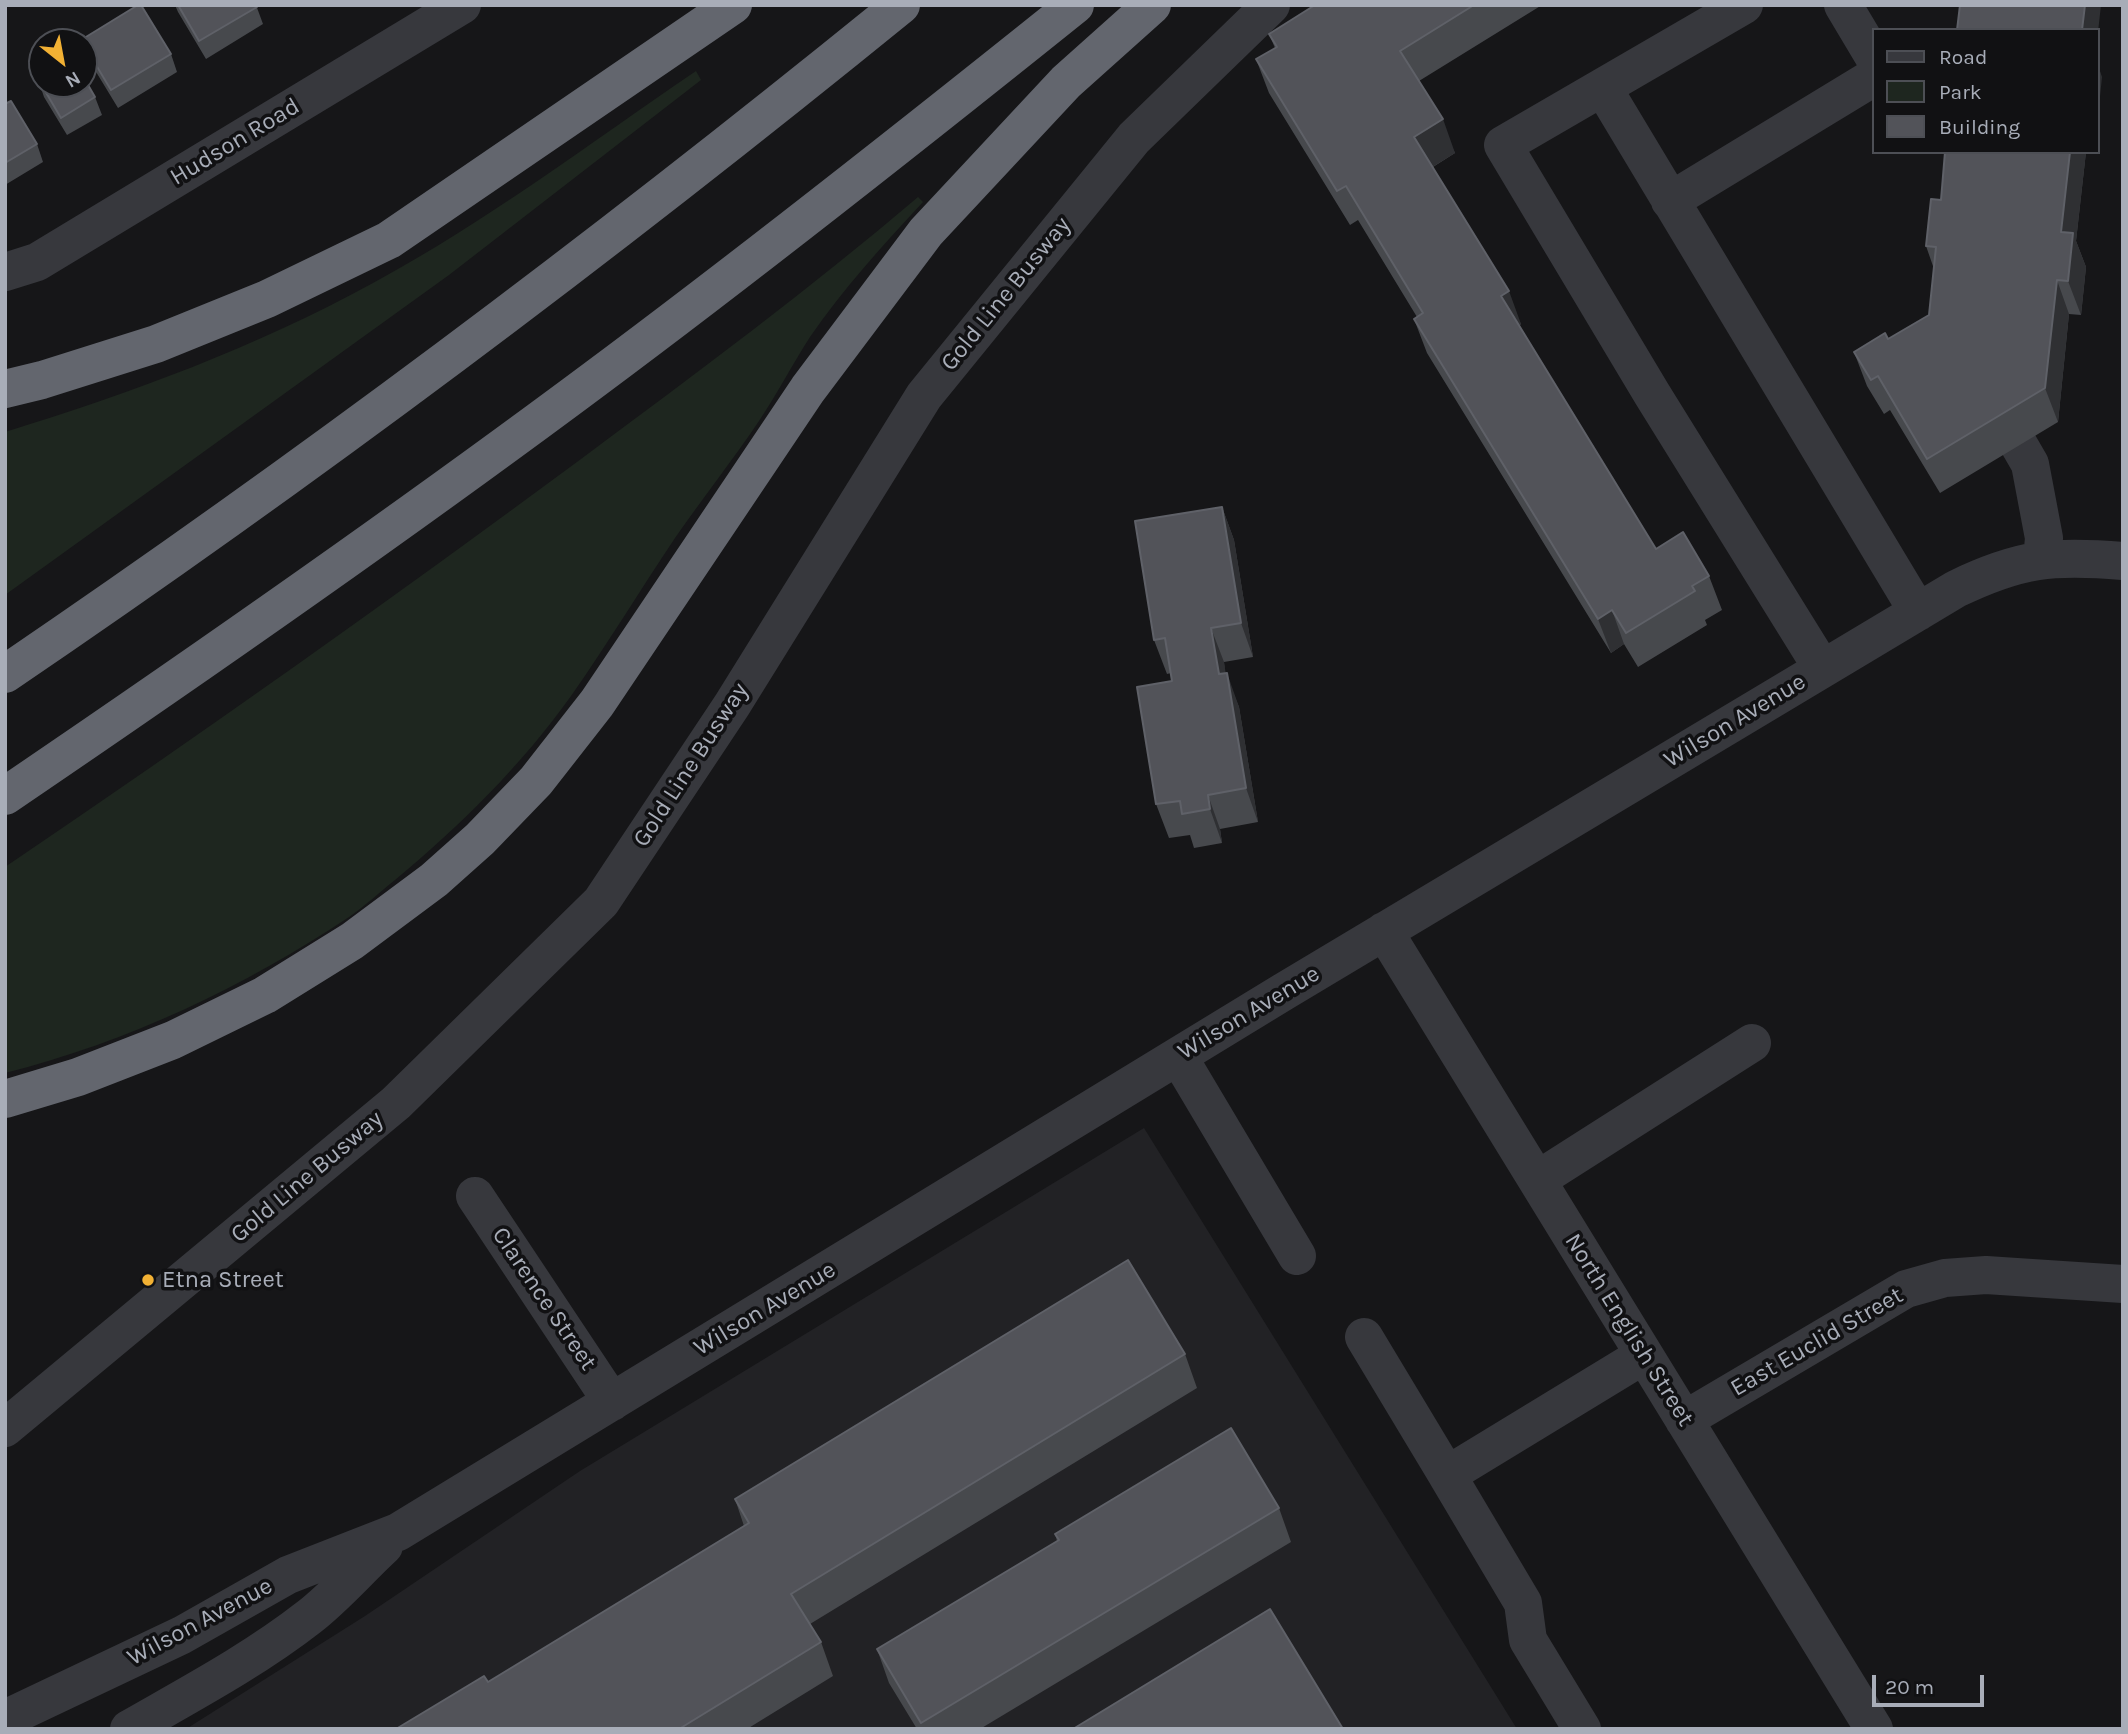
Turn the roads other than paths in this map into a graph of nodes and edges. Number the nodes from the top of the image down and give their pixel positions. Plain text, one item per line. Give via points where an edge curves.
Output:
1 (462, 5) edge
2 (733, 5) edge
3 (901, 5) edge
4 (1075, 5) edge
5 (1152, 5) edge
6 (1271, 5) edge
7 (1744, 5) edge
8 (1843, 5) edge
9 (1872, 54) edge
10 (1872, 78) edge
11 (1603, 88) junction
12 (1670, 201) junction
13 (5, 272) edge
14 (5, 389) edge
15 (2019, 445) dead end
16 (2042, 560) junction
17 (2123, 561) edge
18 (1917, 612) junction
19 (1822, 668) junction
20 (5, 674) edge
21 (5, 796) edge
22 (1384, 931) junction
23 (1752, 1043) dead end
24 (1178, 1056) junction
25 (5, 1098) edge
26 (1537, 1180) junction
27 (475, 1196) dead end
28 (1297, 1256) dead end
29 (2123, 1284) edge
30 (1364, 1337) dead end
31 (1644, 1355) junction
32 (612, 1402) junction
33 (1684, 1420) junction
34 (5, 1428) edge
35 (1447, 1475) junction
36 (398, 1532) junction
37 (5, 1718) edge
38 (129, 1729) edge
39 (1582, 1729) edge
40 (1874, 1729) edge

1 - 13 street, Hudson Road via 37,262
2 - 14 highway via 390,240 267,299 156,344
3 - 20 highway via 705,163 488,328 166,565
4 - 21 highway via 570,398 222,648
5 - 25 highway via 1066,82 926,232 808,389 597,703 536,781 480,839 352,941 265,995 173,1040 78,1077
6 - 34 street, Gold Line Busway via 1134,138 924,396 732,705 601,902 396,1103
7 - 11 street
8 - 9 street
10 - 12 street
11 - 12 street
11 - 19 street via 1503,145
12 - 18 street
15 - 16 street via 2033,475 2044,538
16 - 17 street, Wilson Avenue
16 - 18 street, Wilson Avenue via 1993,571
18 - 19 street, Wilson Avenue
19 - 22 street, Wilson Avenue
22 - 24 street, Wilson Avenue
22 - 26 street, North English Street
23 - 26 street
24 - 28 street
24 - 32 street, Wilson Avenue
26 - 31 street, North English Street
27 - 32 street, Clarence Street
29 - 33 street, East Euclid Street via 1986,1275 1945,1278 1906,1289
30 - 35 street
31 - 33 street, North English Street
31 - 35 street
32 - 36 street, Wilson Avenue
33 - 40 street, North English Street
35 - 39 street via 1523,1603 1528,1640
36 - 37 street, Wilson Avenue via 288,1575 182,1635
36 - 38 street, Wilson Avenue via 311,1616

